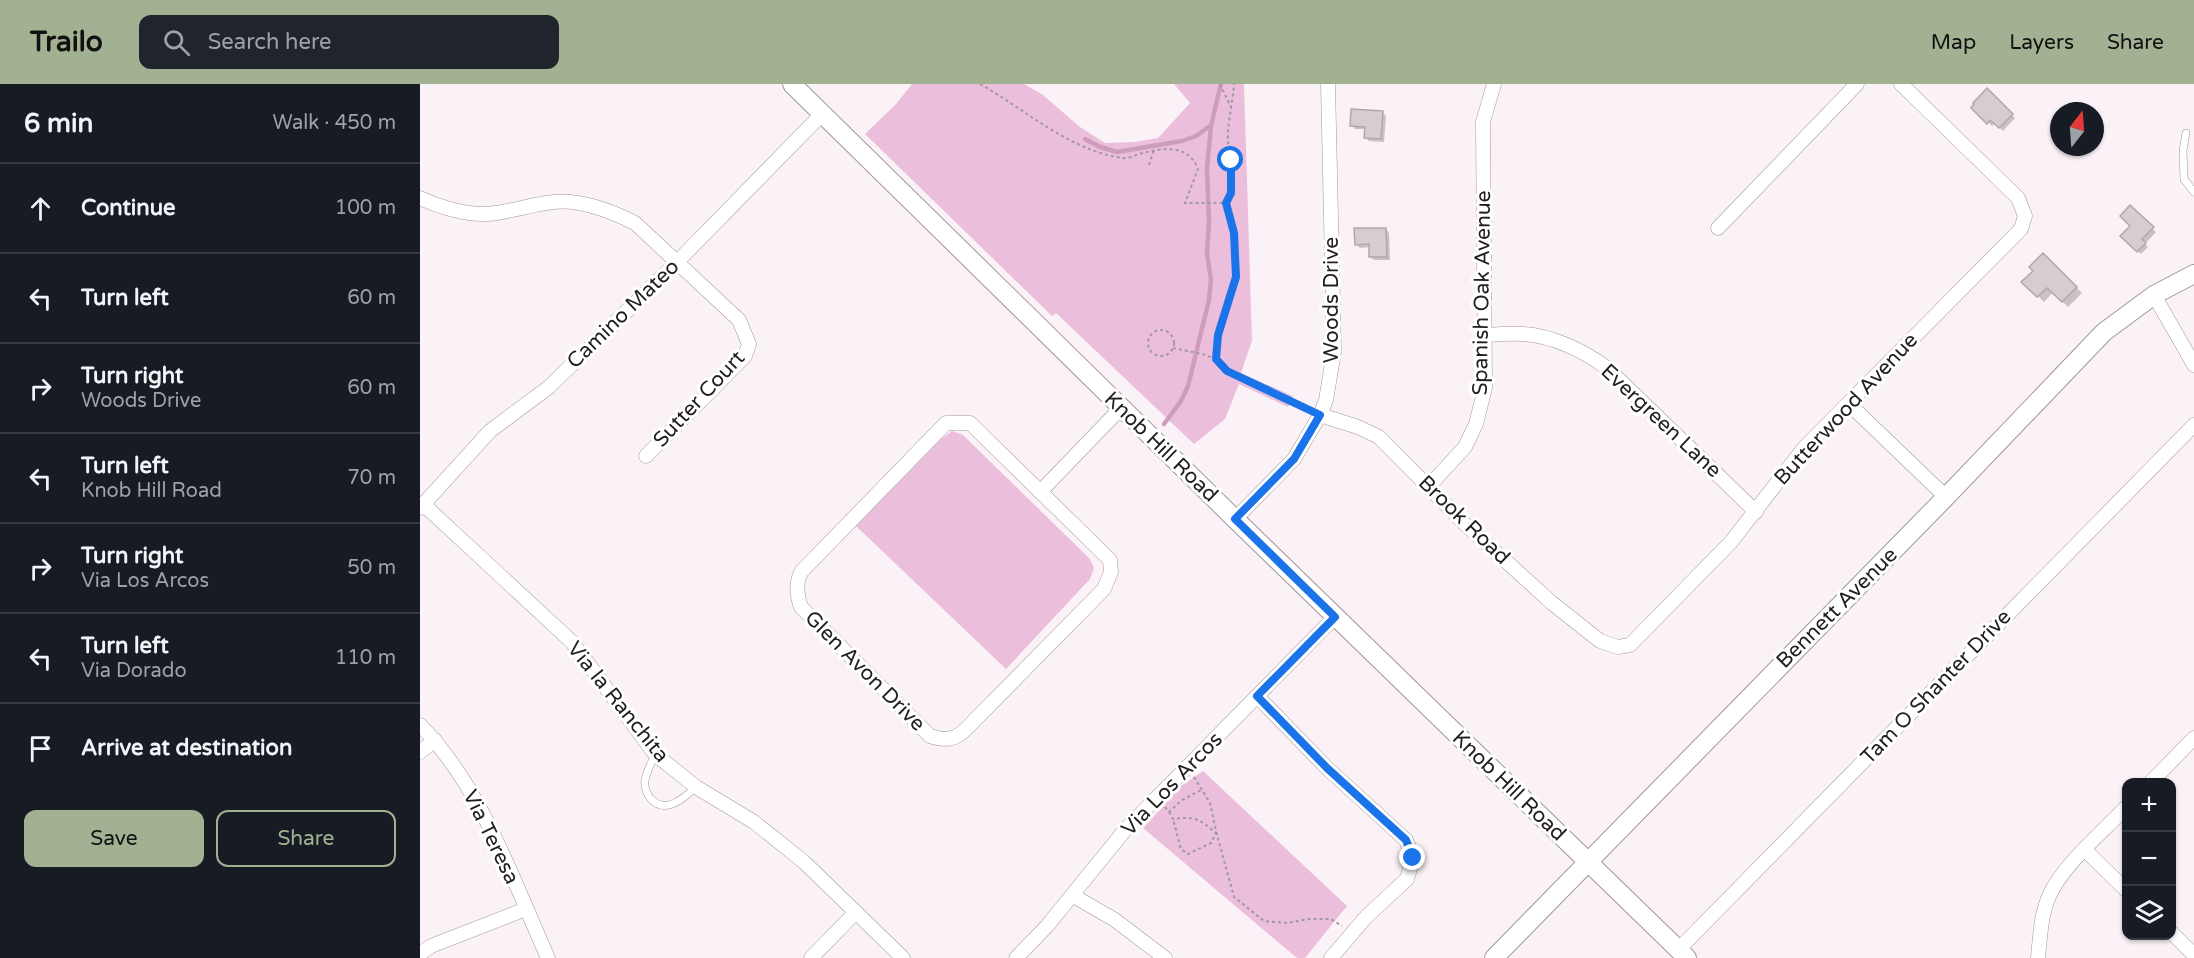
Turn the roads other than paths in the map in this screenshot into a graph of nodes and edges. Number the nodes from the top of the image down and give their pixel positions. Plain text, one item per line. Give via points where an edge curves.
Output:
1 (792, 84) edge
2 (1328, 84) edge
3 (1494, 84) edge
4 (1857, 84) edge
5 (1901, 84) edge
6 (822, 114) junction
7 (2186, 133) dead end
8 (2194, 192) edge
9 (420, 198) edge
10 (1718, 228) dead end
11 (678, 261) junction
12 (2194, 274) edge
13 (2154, 295) junction
14 (1486, 335) junction
15 (2194, 365) edge
16 (1849, 404) junction
17 (1121, 408) junction
18 (1320, 415) junction
19 (2194, 425) edge
20 (646, 456) dead end
21 (1429, 486) junction
22 (1040, 492) junction
23 (1946, 498) junction
24 (422, 507) edge
25 (1756, 512) junction
26 (1235, 519) junction
27 (1335, 617) junction
28 (1600, 641) joint
29 (1257, 696) junction
30 (420, 725) edge
31 (2194, 738) edge
32 (435, 740) junction
33 (420, 752) edge
34 (655, 754) junction
35 (2156, 778) edge
36 (696, 787) junction
37 (2122, 812) edge
38 (2085, 850) junction
39 (1587, 862) junction
40 (2123, 886) edge
41 (1072, 894) junction
42 (526, 909) junction
43 (856, 912) junction
44 (2176, 937) edge
45 (420, 954) edge
46 (1683, 954) edge
47 (2194, 955) edge
48 (548, 958) edge
49 (811, 958) edge
50 (903, 958) edge
51 (1016, 958) edge
52 (1165, 958) edge
53 (1330, 958) edge
54 (1494, 958) edge
55 (2038, 958) edge

1 - 6 street, Knob Hill Road
2 - 18 street, Woods Drive via 1334,352
3 - 14 street, Spanish Oak Avenue via 1483,122
4 - 10 street
5 - 16 street, Butterwood Avenue via 2018,198 2025,216 2021,228
6 - 11 street, Camino Mateo
6 - 17 street, Knob Hill Road
7 - 8 lane via 2184,179
9 - 11 street, Sutter Court via 440,207 486,214 536,204 577,202 635,223
11 - 20 street, Sutter Court via 739,320 749,344 745,356
11 - 24 street, Camino Mateo via 549,387 490,431
12 - 13 street, Bennett Avenue
13 - 15 street
13 - 23 street, Bennett Avenue via 2104,332
14 - 21 street, Spanish Oak Avenue via 1485,388 1476,424 1464,447
14 - 25 street, Evergreen Lane via 1525,334 1570,346 1593,358
16 - 23 street
16 - 25 street, Butterwood Avenue via 1804,448
17 - 22 street
17 - 26 street, Knob Hill Road
18 - 21 street, Brook Road via 1378,437
18 - 26 street, Woods Drive via 1294,459
19 - 46 street, Tam O Shanter Drive
21 - 28 street, Brook Road via 1474,533
22 - 22 street, Glen Avon Drive via 970,423 946,423 798,576 797,599 801,607 930,736 943,741 958,737 1104,590 1111,572 1110,560
23 - 39 street, Bennett Avenue
24 - 34 street, Via la Ranchita via 572,642
25 - 28 street, Butterwood Avenue via 1630,645
26 - 27 street, Knob Hill Road
27 - 29 street, Via Los Arcos
27 - 39 street, Knob Hill Road
29 - 41 street, Via Los Arcos via 1125,830
29 - 53 street via 1327,768 1406,840 1413,858 1407,879
30 - 32 street, Via Teresa
31 - 35 street
32 - 33 street
32 - 42 street, Via Teresa via 478,802
34 - 36 street, Via la Ranchita
34 - 36 lane via 645,781 652,800 671,805
36 - 43 street, Via la Ranchita via 754,822 804,862
37 - 38 street
38 - 40 street
38 - 55 street via 2049,896
39 - 46 street, Knob Hill Road
39 - 54 street, Bennett Avenue
41 - 51 street, Via Los Arcos
41 - 52 street
42 - 45 street via 431,946
42 - 48 street, Via Teresa
43 - 49 street
43 - 50 street, Via la Ranchita
44 - 47 street

